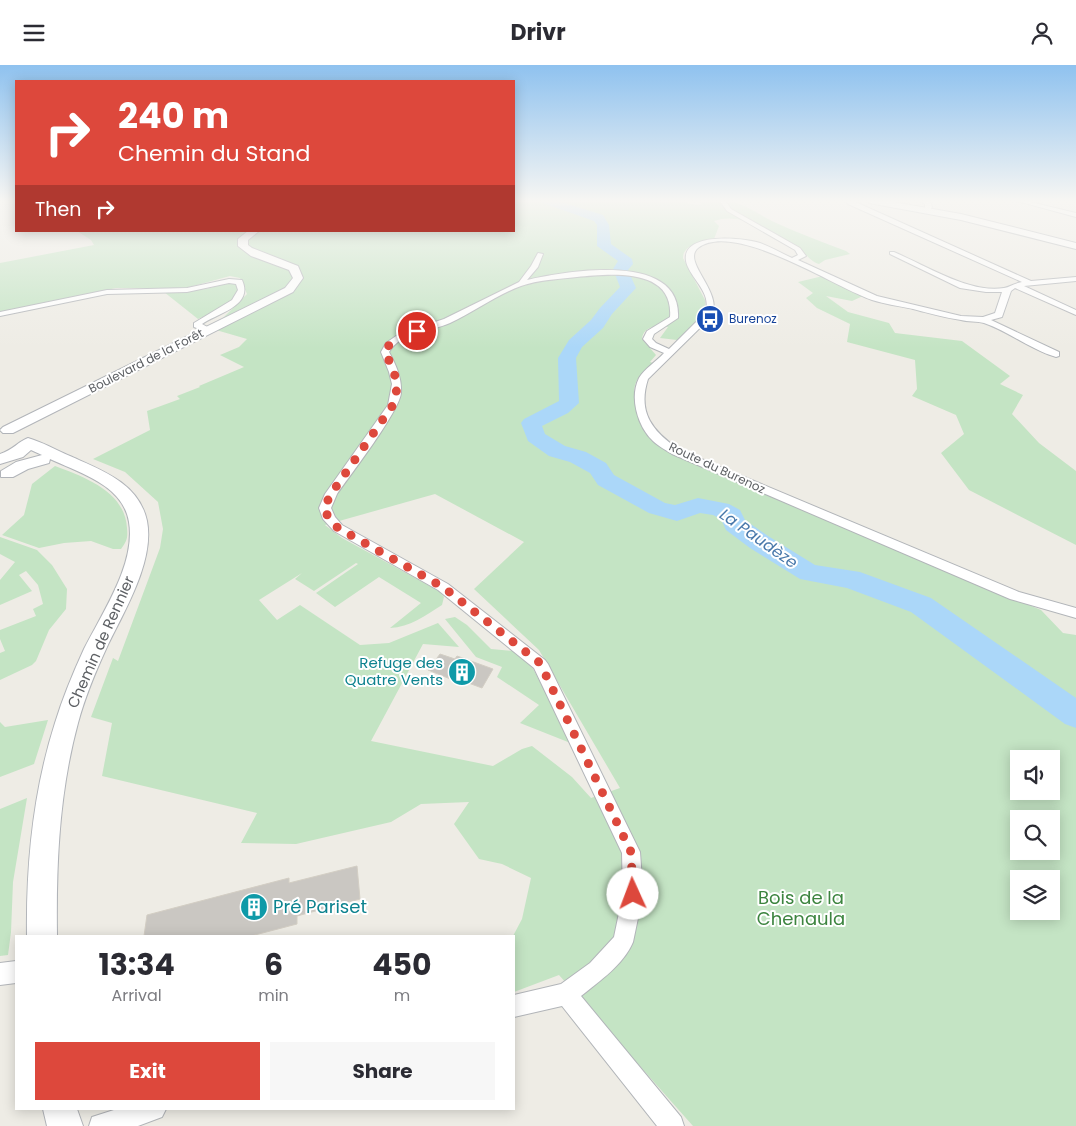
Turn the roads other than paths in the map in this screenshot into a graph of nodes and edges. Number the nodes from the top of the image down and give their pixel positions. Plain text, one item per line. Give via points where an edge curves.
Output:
1 (248, 250) edge
2 (693, 250) edge
3 (766, 250) edge
4 (798, 250) edge
5 (953, 250) edge
6 (892, 253) dead end
7 (540, 254) dead end
8 (792, 260) junction
9 (1076, 279) edge
10 (524, 283) junction
11 (1028, 283) junction
12 (1014, 285) junction
13 (1007, 290) junction
14 (1076, 313) edge
15 (0, 314) edge
16 (984, 320) junction
17 (207, 329) junction
18 (669, 353) junction
19 (1056, 354) dead end
20 (56, 407) junction
21 (4, 431) edge
22 (12, 457) edge
23 (43, 460) junction
24 (79, 467) junction
25 (1076, 613) edge
26 (42, 935) edge
27 (15, 972) edge
28 (0, 974) edge
29 (566, 994) junction
30 (515, 1006) edge
31 (151, 1110) edge
32 (102, 1126) edge
33 (672, 1126) edge

1 - 17 street, Boulevard de la Forêt via 290,265 297,271 298,278 289,290
2 - 18 street, Route du Burenoz via 690,261 709,295 712,309
3 - 8 street, Route du Burenoz
4 - 8 street via 802,256
5 - 11 street
6 - 13 street via 963,286
7 - 10 street via 522,281
8 - 16 street, Route du Burenoz via 874,298 961,318
9 - 11 street
10 - 18 street via 548,278 611,274 647,277 673,297 674,318 650,333 647,339
10 - 29 street via 440,325 403,335 388,346 385,352 395,373 398,393 324,508 338,528 443,587 540,663 631,852 633,894 623,942 597,970
11 - 12 street
12 - 13 street
12 - 14 street
13 - 16 street via 999,315
15 - 17 street via 107,292 187,290 229,281 239,282 243,289 235,302 198,323
16 - 19 street, Route du Burenoz
17 - 20 street, Boulevard de la Forêt
18 - 25 street, Route du Burenoz via 644,378 639,399 644,420 655,437 676,452 1015,596
20 - 21 street, Boulevard de la Forêt
20 - 22 street, Boulevard de la Forêt
21 - 22 street via 20,431
22 - 23 street, Chemin de Rennier
22 - 23 street via 22,465
22 - 24 street, Chemin de Rennier
23 - 24 street, Chemin de Rennier
24 - 26 street, Chemin de Rennier via 109,480 126,495 137,516 140,534 131,573 76,693 63,735 51,792 40,898
27 - 28 street
29 - 30 street
29 - 33 street
31 - 32 street

